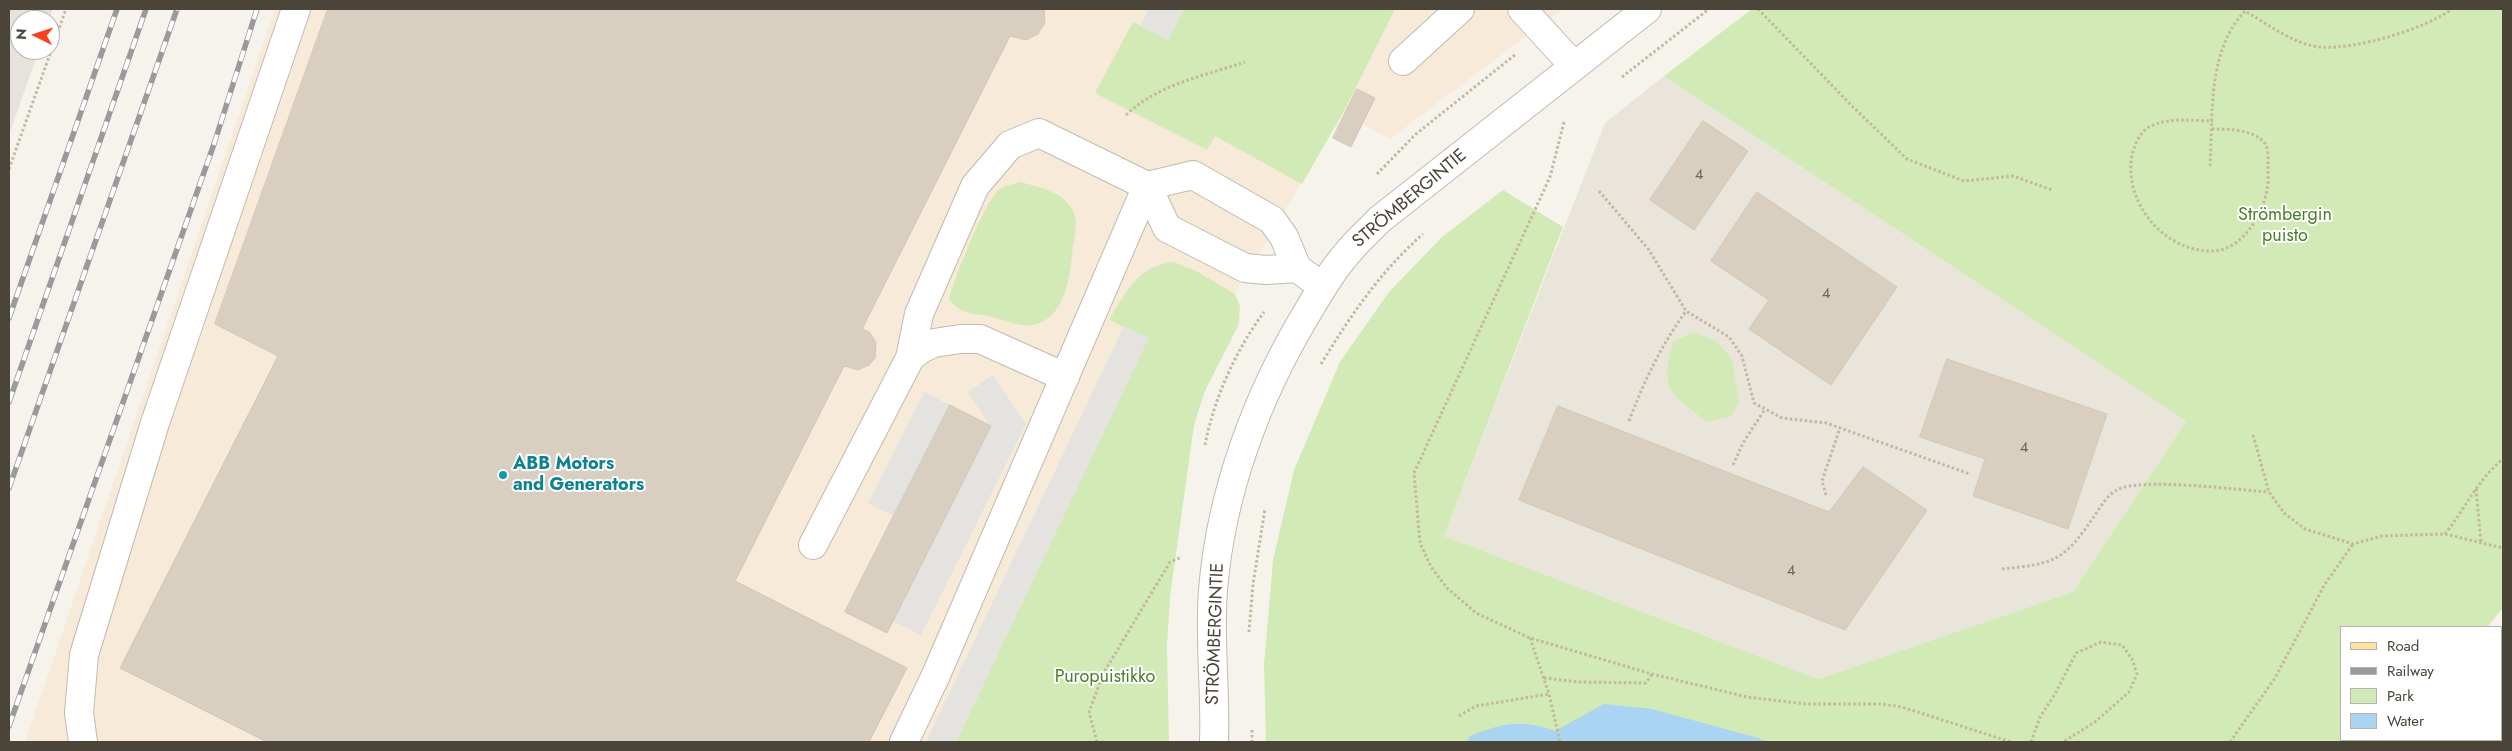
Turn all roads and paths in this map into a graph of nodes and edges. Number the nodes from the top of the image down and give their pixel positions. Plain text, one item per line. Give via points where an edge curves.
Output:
1 (66, 9) edge
2 (296, 9) edge
3 (1460, 9) edge
4 (1522, 9) edge
5 (1647, 9) edge
6 (1709, 9) edge
7 (1758, 9) edge
8 (2453, 9) edge
9 (2246, 10) edge
10 (1403, 61) dead end
11 (1245, 62) dead end
12 (1574, 66) junction
13 (1618, 80) dead end
14 (1126, 116) dead end
15 (1572, 116) dead end
16 (2213, 121) junction
17 (1564, 122) junction
18 (1557, 128) dead end
19 (2212, 129) junction
20 (2210, 166) dead end
21 (9, 169) edge
22 (1147, 186) junction
23 (2052, 190) dead end
24 (1599, 191) dead end
25 (1429, 228) dead end
26 (1297, 268) junction
27 (1323, 286) junction
28 (1686, 311) junction
29 (910, 358) junction
30 (1317, 372) dead end
31 (1065, 377) junction
32 (1765, 409) junction
33 (1628, 421) dead end
34 (1840, 428) junction
35 (2253, 434) dead end
36 (2503, 459) edge
37 (1733, 465) dead end
38 (1970, 474) dead end
39 (2476, 487) junction
40 (2268, 492) junction
41 (1826, 495) dead end
42 (1266, 502) dead end
43 (2445, 534) junction
44 (2481, 543) junction
45 (2353, 544) junction
46 (813, 545) dead end
47 (2503, 548) edge
48 (1184, 556) dead end
49 (2002, 569) dead end
50 (1249, 637) dead end
51 (1530, 638) junction
52 (1652, 674) junction
53 (1544, 678) junction
54 (1549, 694) junction
55 (1459, 716) dead end
56 (1252, 725) dead end
57 (83, 742) edge
58 (904, 742) edge
59 (1097, 742) edge
60 (1214, 742) edge
61 (1252, 742) edge
62 (1560, 742) edge
63 (2011, 742) edge
64 (2031, 742) edge
65 (2062, 742) edge
66 (2230, 742) edge

1 - 21 path
2 - 57 street via 155,423 84,656 79,712
3 - 10 street
4 - 12 street
5 - 12 street, STRÖMBERGINTIE
6 - 13 path
7 - 23 path via 1907,159 1964,181 2013,176
8 - 9 path via 2401,33 2361,45 2320,47 2290,37
9 - 16 path via 2223,43 2215,76
11 - 14 path via 1162,90 1140,102
12 - 27 street, STRÖMBERGINTIE via 1379,220 1350,250
15 - 17 path
16 - 19 path
16 - 19 path via 2168,120 2146,129 2133,148 2129,169 2142,211 2159,230 2194,250 2216,251 2237,242 2262,207 2268,188 2268,152 2264,142 2254,135 2233,129
17 - 18 path
17 - 51 path via 1550,177 1414,473 1420,543 1431,567 1447,588 1476,613
19 - 20 path
22 - 26 street via 1167,228 1244,268
22 - 26 street via 1193,175 1272,220 1284,237
22 - 29 street via 1039,134 1010,145 975,186 919,314
22 - 31 street
24 - 28 path via 1649,250
25 - 30 path via 1401,253 1354,309
26 - 27 street
27 - 60 street, STRÖMBERGINTIE via 1285,348 1259,405 1232,481 1213,590
28 - 32 path via 1729,337 1742,356 1754,403
28 - 33 path via 1650,368
29 - 31 street via 934,343 980,339
29 - 46 street
31 - 58 street
32 - 34 path via 1782,418 1826,423
32 - 37 path via 1743,442
34 - 38 path
34 - 41 path via 1822,481
35 - 40 path
36 - 39 path
39 - 43 path
39 - 44 path
40 - 45 path via 2284,513 2305,529
40 - 49 path via 2144,484 2118,489 2105,499 2079,538 2057,559 2035,566
42 - 50 path via 1253,584
43 - 44 path
43 - 45 path via 2382,536
44 - 47 path
45 - 66 path via 2325,584 2275,678
48 - 59 path via 1170,562 1103,674 1089,712
51 - 52 path
51 - 53 path
52 - 53 path via 1646,683
52 - 63 path via 1747,697 1806,704 1902,707
53 - 54 path
54 - 55 path via 1476,706
54 - 62 path
56 - 61 path
64 - 65 path via 2040,717 2076,653 2101,642 2122,645 2137,674 2129,692 2095,722

